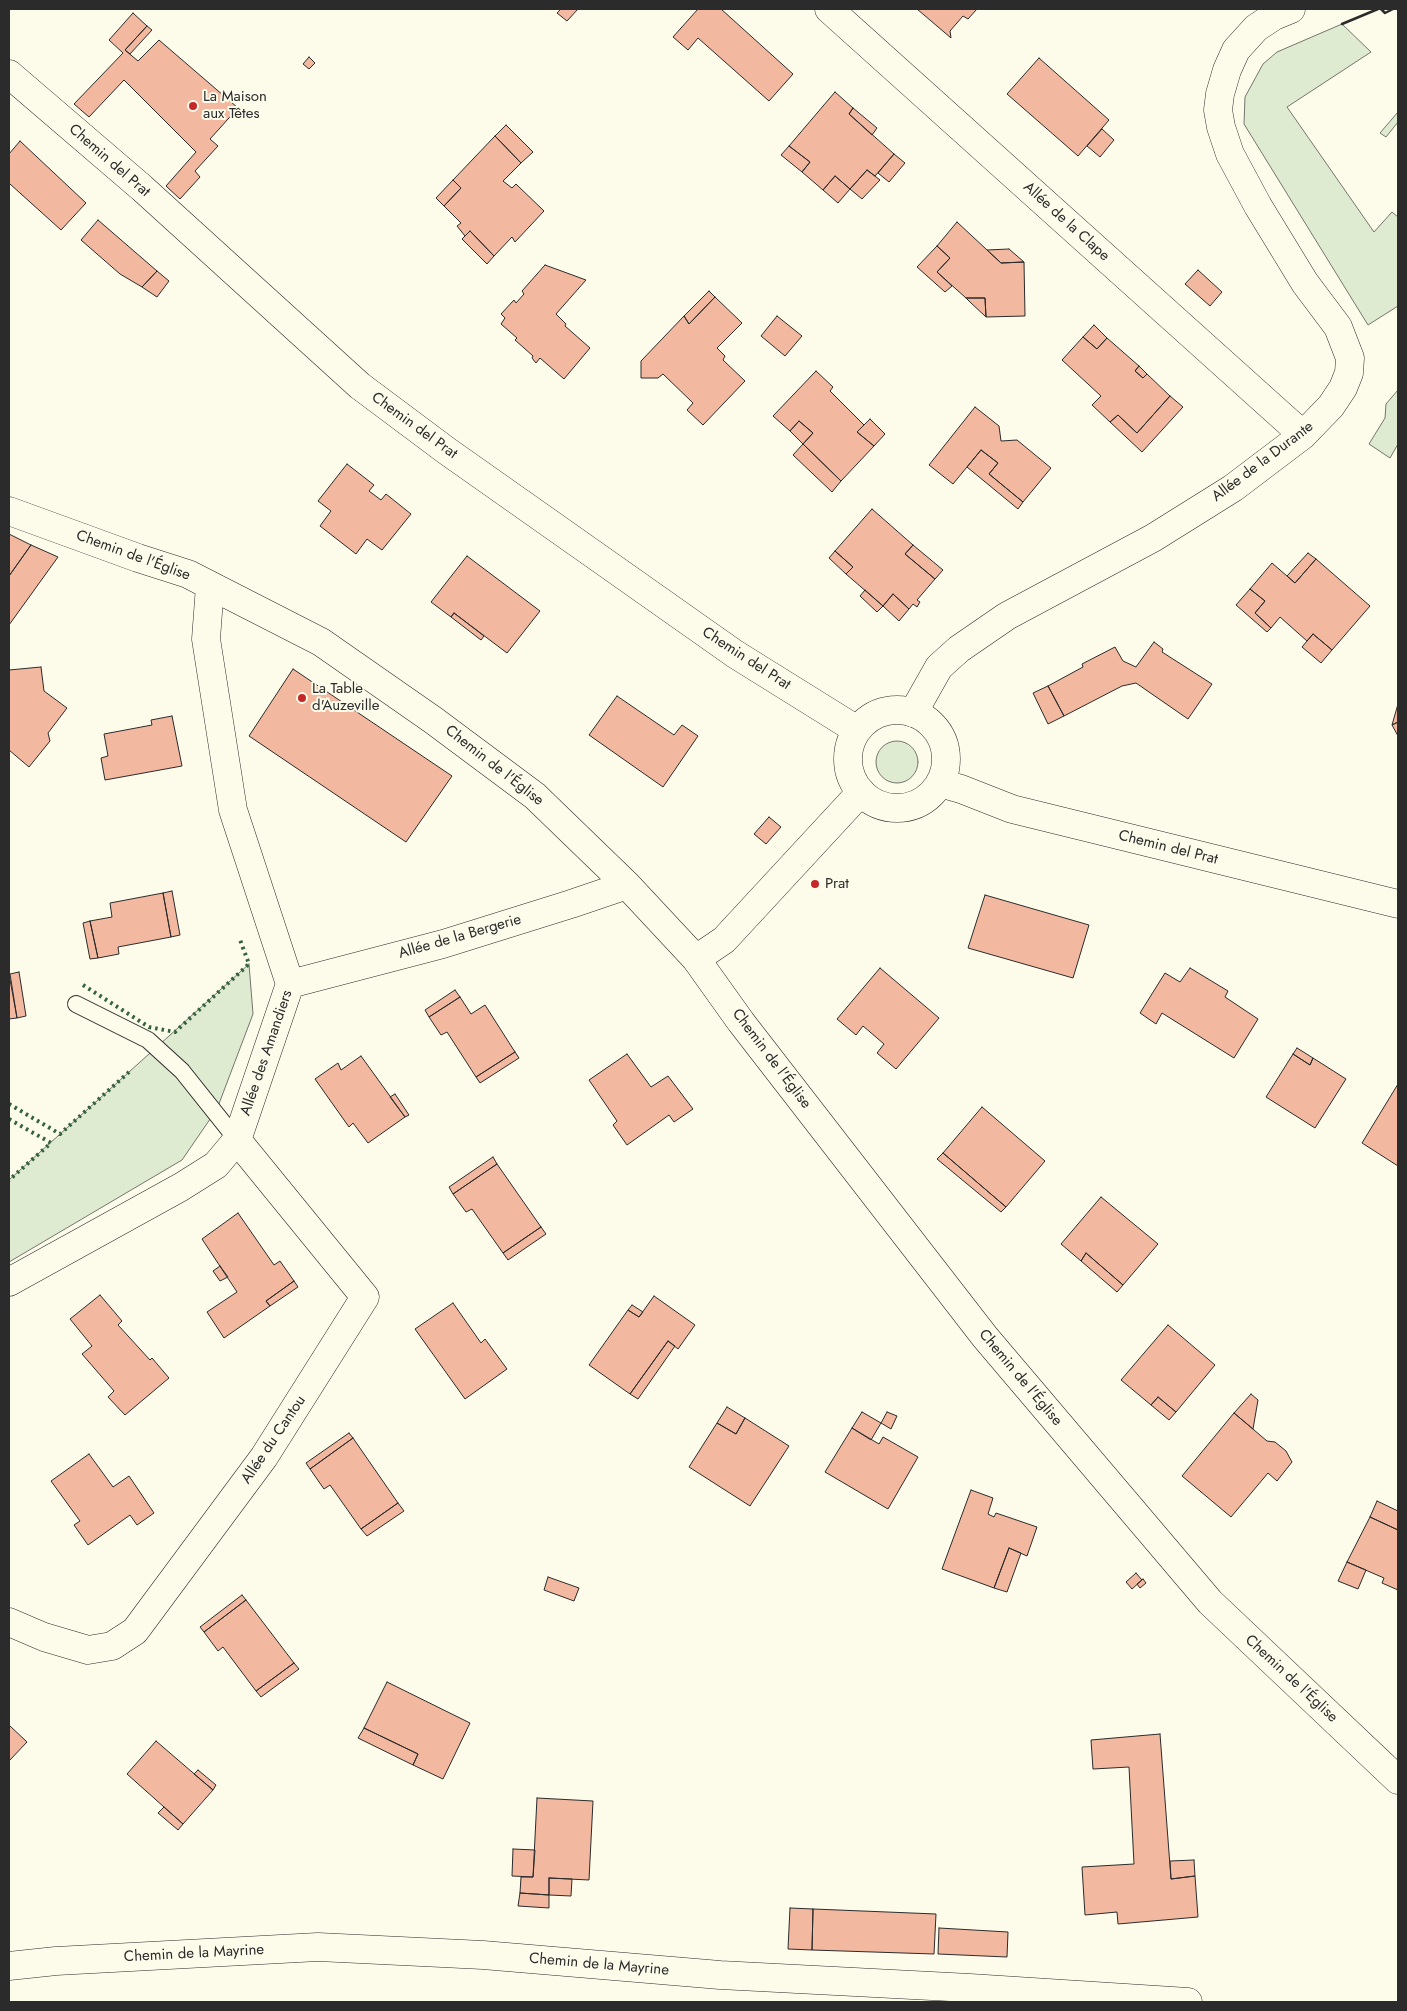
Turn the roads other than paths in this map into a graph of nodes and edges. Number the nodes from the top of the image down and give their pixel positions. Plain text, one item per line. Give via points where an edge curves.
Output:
1 (829, 9) edge
2 (1291, 9) edge
3 (9, 74) edge
4 (1303, 435) junction
5 (9, 511) edge
6 (210, 586) junction
7 (914, 713) junction
8 (858, 730) junction
9 (940, 783) junction
10 (862, 792) junction
11 (627, 885) junction
12 (1398, 904) edge
13 (696, 959) junction
14 (290, 984) junction
15 (76, 1004) dead end
16 (237, 1140) junction
17 (9, 1282) edge
18 (9, 1622) edge
19 (1398, 1780) edge
20 (9, 1966) edge
21 (1188, 2002) edge

1 - 4 street, Allée de la Clape
2 - 4 street, Allée de la Durante via 1256,28 1236,50 1227,70 1218,110 1235,163 1305,283 1338,327 1350,358 1343,388 1331,406
3 - 8 street, Chemin del Prat via 142,188 360,386 735,654
4 - 7 street, Allée de la Durante via 1233,488 1153,538 1007,616 959,649 939,668
5 - 6 street, Chemin de l'Église via 188,574
6 - 11 street, Chemin de l'Église via 321,642 433,720 535,796
6 - 14 street, Allée des Amandiers via 206,639 233,810
7 - 8 street via 889,710 873,716
7 - 9 street via 922,716 940,734 946,750 946,767
8 - 10 street via 850,746 848,762 853,779
9 - 10 street via 922,801 906,807 889,807 873,801
9 - 12 street, Chemin del Prat via 1012,809
10 - 13 street via 724,940
11 - 13 street, Chemin de l'Église
11 - 14 street, Allée de la Bergerie via 443,944
13 - 19 street, Chemin de l'Église via 985,1337 1210,1602
14 - 16 street, Allée des Amandiers
15 - 16 lane via 148,1040 182,1071
16 - 17 street, Allée des Amandiers via 216,1165 181,1187
16 - 18 street, Allée du Cantou via 365,1297 264,1457 135,1631 112,1646 88,1650
20 - 21 street, Chemin de la Mayrine via 318,1947 483,1955 720,1976

